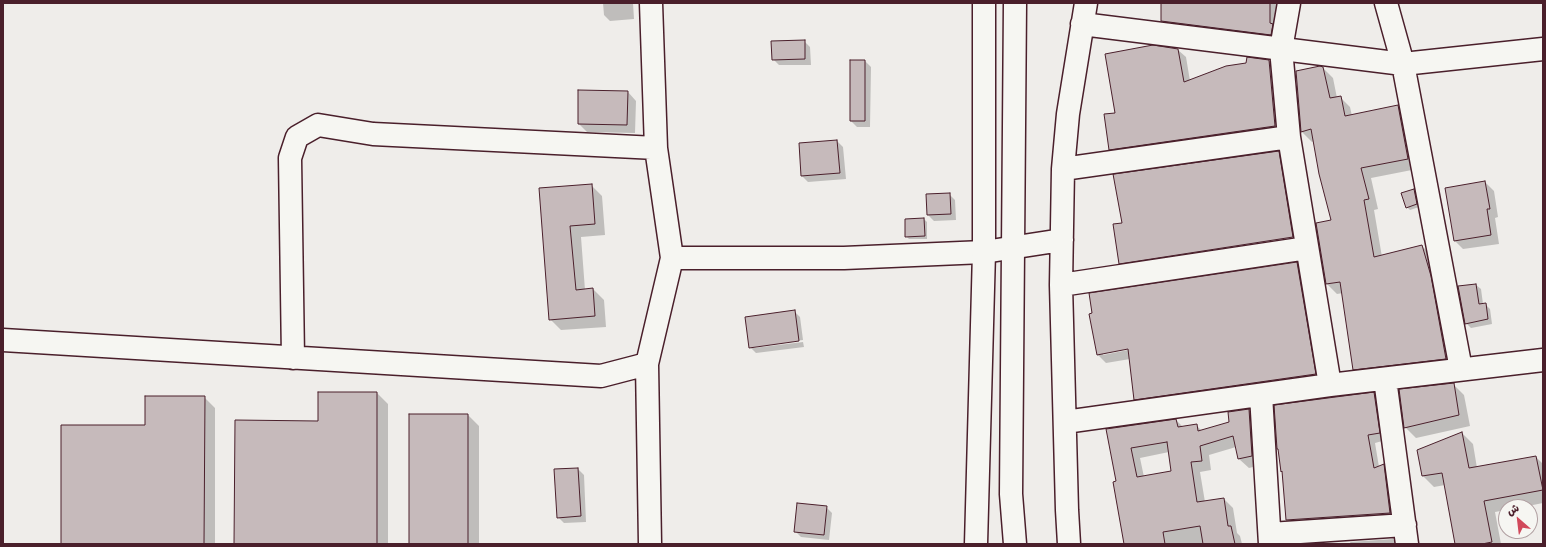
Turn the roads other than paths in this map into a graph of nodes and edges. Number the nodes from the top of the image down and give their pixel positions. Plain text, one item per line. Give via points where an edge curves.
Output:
1 (651, 3) edge
2 (984, 3) edge
3 (1015, 3) edge
4 (1086, 3) edge
5 (1289, 3) edge
6 (1386, 3) edge
7 (1082, 24) junction
8 (1281, 49) junction
9 (1543, 49) edge
10 (1403, 64) junction
11 (1289, 137) junction
12 (656, 148) junction
13 (1063, 169) junction
14 (1062, 240) junction
15 (1013, 248) junction
16 (1307, 248) junction
17 (984, 252) junction
18 (672, 258) junction
19 (1062, 285) junction
20 (3, 340) edge
21 (293, 358) junction
22 (1543, 360) edge
23 (647, 364) junction
24 (1461, 369) junction
25 (1385, 379) junction
26 (1330, 385) junction
27 (1261, 395) junction
28 (1064, 422) junction
29 (1406, 534) edge
30 (1270, 539) edge
31 (650, 544) edge
32 (976, 544) edge
33 (1015, 544) edge
34 (1069, 544) edge

1 - 12 main road
2 - 17 main road
3 - 15 main road
4 - 7 main road
5 - 8 main road
6 - 10 main road
7 - 8 main road
7 - 13 main road via 1068,114
8 - 10 main road
8 - 11 main road
9 - 10 main road
10 - 24 main road
11 - 13 main road
11 - 16 main road
12 - 18 main road
12 - 21 main road via 372,134 318,125 297,137 290,158
13 - 14 main road
14 - 15 main road
14 - 19 main road
15 - 17 main road
15 - 33 main road via 1011,494
16 - 19 main road
16 - 26 main road
17 - 18 main road via 844,258
17 - 32 main road
18 - 23 main road
19 - 28 main road
20 - 21 main road
21 - 23 main road via 601,376
22 - 24 main road
23 - 31 main road
24 - 25 main road
25 - 26 main road
25 - 29 main road
26 - 27 main road
27 - 28 main road
27 - 30 main road
28 - 34 main road
29 - 30 main road

